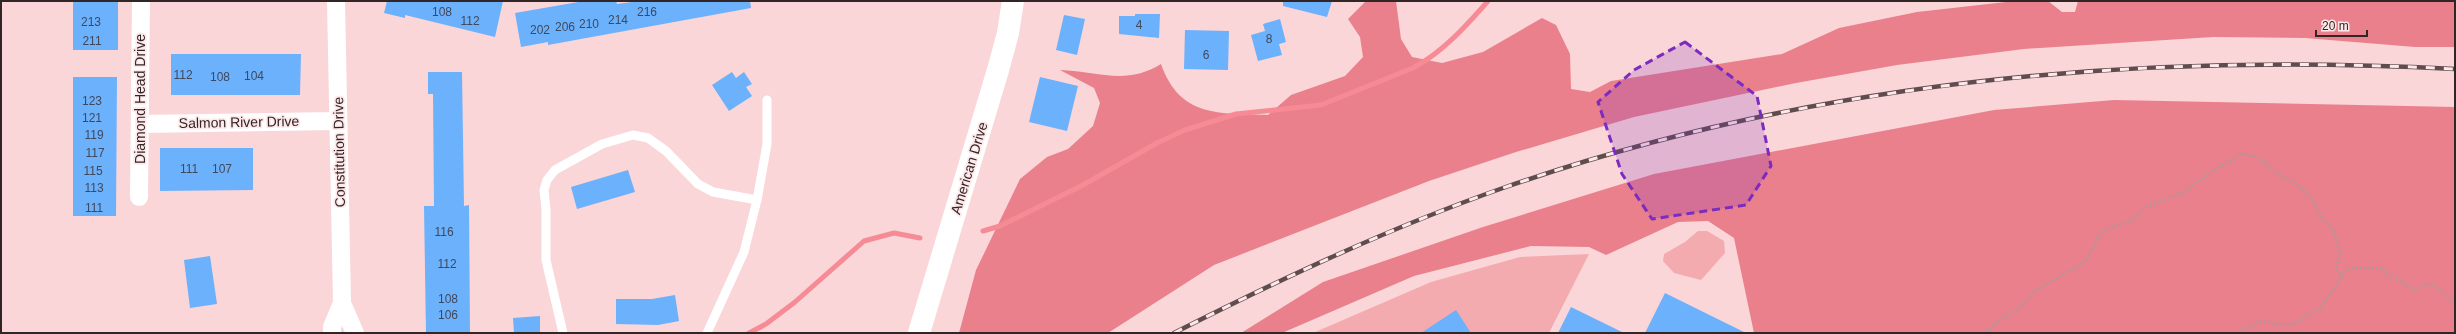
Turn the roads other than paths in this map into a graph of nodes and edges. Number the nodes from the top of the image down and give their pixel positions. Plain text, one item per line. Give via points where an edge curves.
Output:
1 (141, 1) edge
2 (336, 1) edge
3 (1013, 1) edge
4 (767, 100) dead end
5 (338, 121) junction
6 (140, 124) junction
7 (140, 197) dead end
8 (757, 200) junction
9 (342, 303) junction
10 (332, 333) edge
11 (355, 333) edge
12 (563, 333) edge
13 (708, 333) edge
14 (919, 333) edge

1 - 6 street, Diamond Head Drive
2 - 5 street, Constitution Drive
3 - 14 street, American Drive via 1008,34 998,70
4 - 8 lane via 767,144
5 - 6 street, Salmon River Drive
5 - 9 street, Constitution Drive
6 - 7 street, Diamond Head Drive
8 - 12 lane via 713,192 698,184 666,151 648,138 633,135 602,144 555,170 546,180 544,190 546,260
8 - 13 lane via 744,252
9 - 10 street, Constitution Drive
9 - 11 street, Constitution Drive

